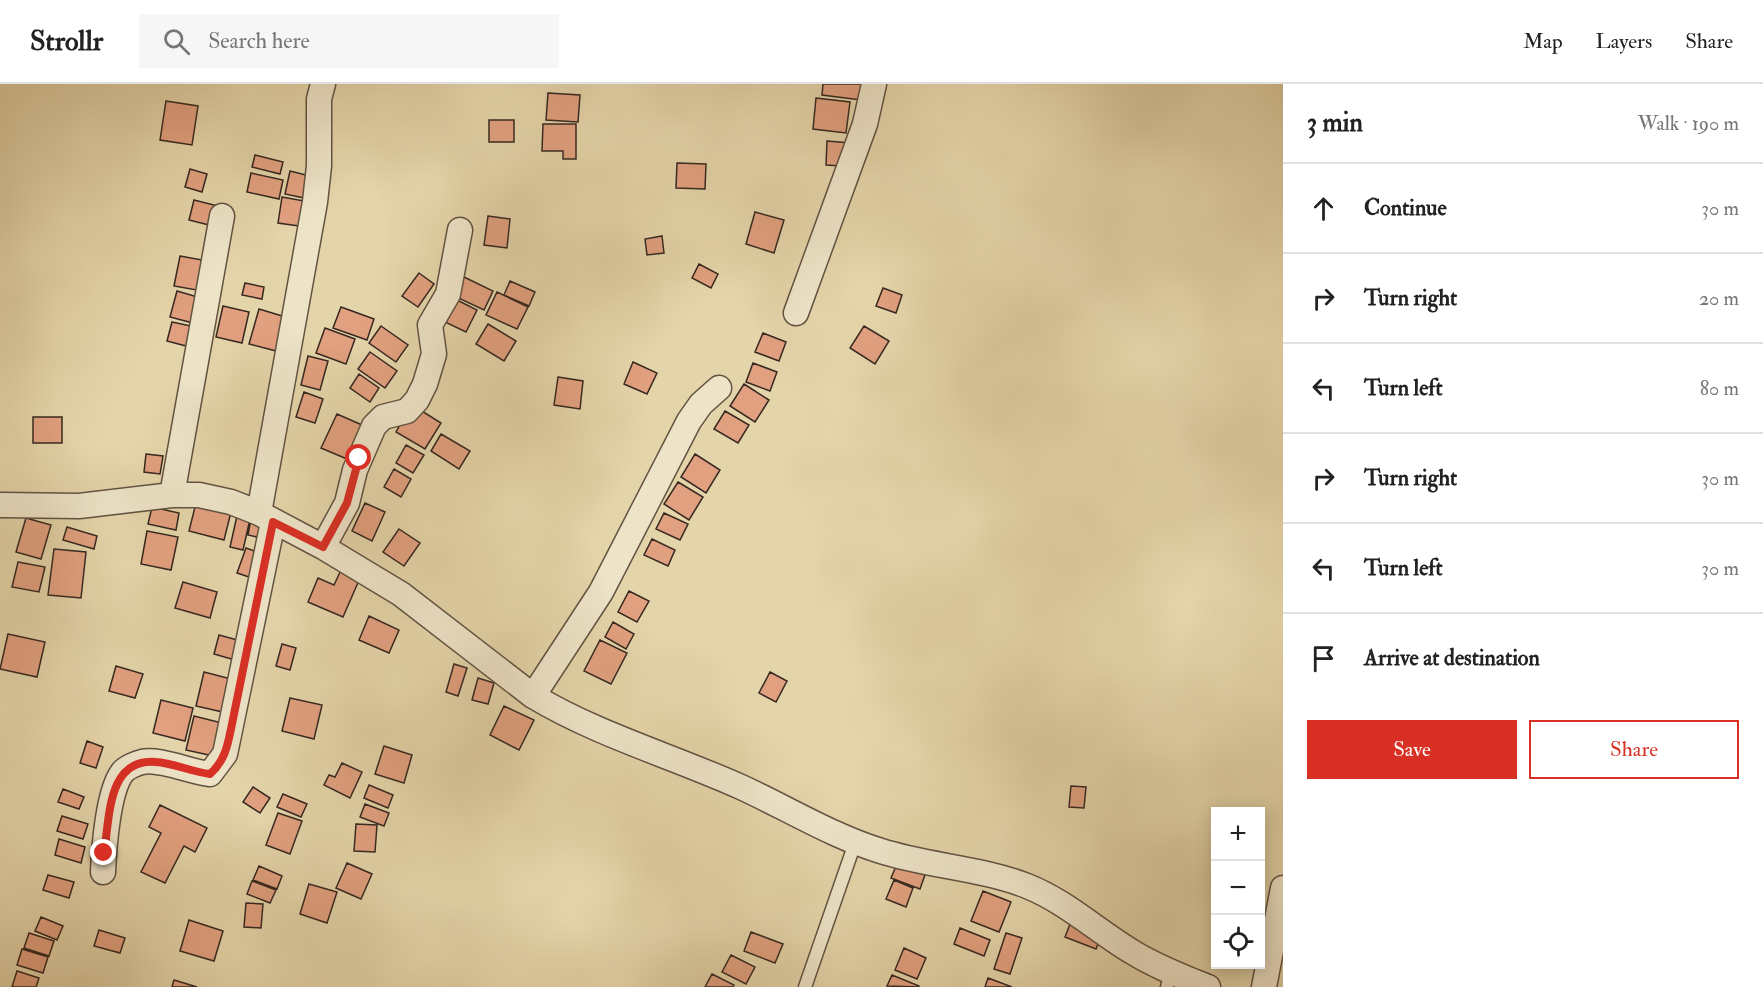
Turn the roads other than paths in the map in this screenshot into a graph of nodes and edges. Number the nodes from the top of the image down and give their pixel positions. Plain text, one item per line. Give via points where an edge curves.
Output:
1 (323, 84) edge
2 (874, 84) edge
3 (222, 216) dead end
4 (460, 230) dead end
5 (796, 313) dead end
6 (719, 388) dead end
7 (172, 495) junction
8 (0, 505) edge
9 (266, 518) junction
10 (323, 547) junction
11 (533, 696) junction
12 (855, 843) junction
13 (103, 872) dead end
14 (1283, 888) edge
15 (1168, 980) edge
16 (805, 987) edge
17 (1208, 987) edge
18 (1264, 987) edge

1 - 9 street via 315,202
2 - 5 street via 865,124
3 - 7 street
4 - 10 street via 448,294 430,325 434,354 425,384 407,411 383,417 374,426 359,458 347,503
6 - 11 street via 689,422 601,592
7 - 8 street via 79,506
7 - 9 street via 199,495 231,502
9 - 10 street
9 - 13 street via 225,754 210,774 159,762 142,762 123,771 115,787
10 - 11 street via 401,594
11 - 12 street via 590,726 740,787
12 - 15 street via 1024,885 1051,896
12 - 16 lane
14 - 18 street
15 - 17 street

